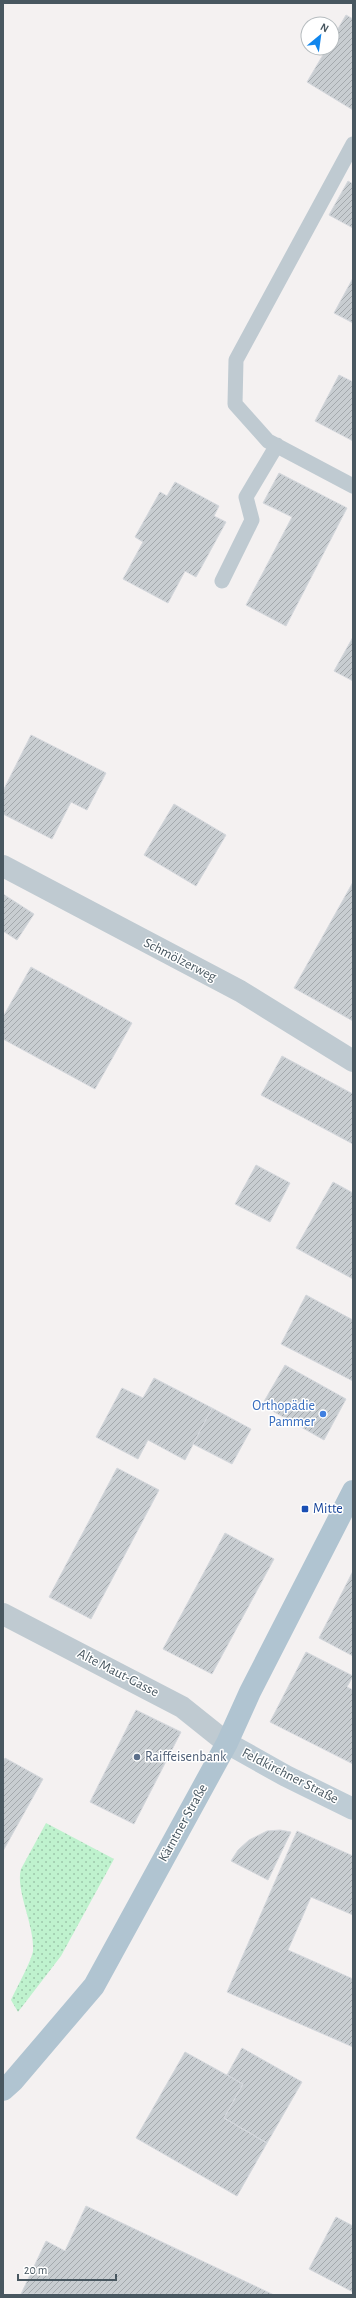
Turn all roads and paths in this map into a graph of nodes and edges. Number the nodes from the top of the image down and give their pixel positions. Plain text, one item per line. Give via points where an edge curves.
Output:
1 (353, 144) edge
2 (277, 445) junction
3 (353, 486) edge
4 (222, 582) dead end
5 (3, 866) edge
6 (353, 1061) edge
7 (353, 1491) edge
8 (3, 1614) edge
9 (227, 1743) junction
10 (353, 1808) edge
11 (3, 2090) edge

1 - 2 lane via 236,360 235,404 268,441
2 - 3 lane
2 - 4 lane via 246,497 252,520
5 - 6 street, Schmölzerweg via 240,991
7 - 9 main road, Kärntner Straße via 250,1692
8 - 9 street, Alte Maut-Gasse via 182,1707
9 - 10 main road, Feldkirchner Straße via 286,1776
9 - 11 main road, Kärntner Straße via 94,1986

